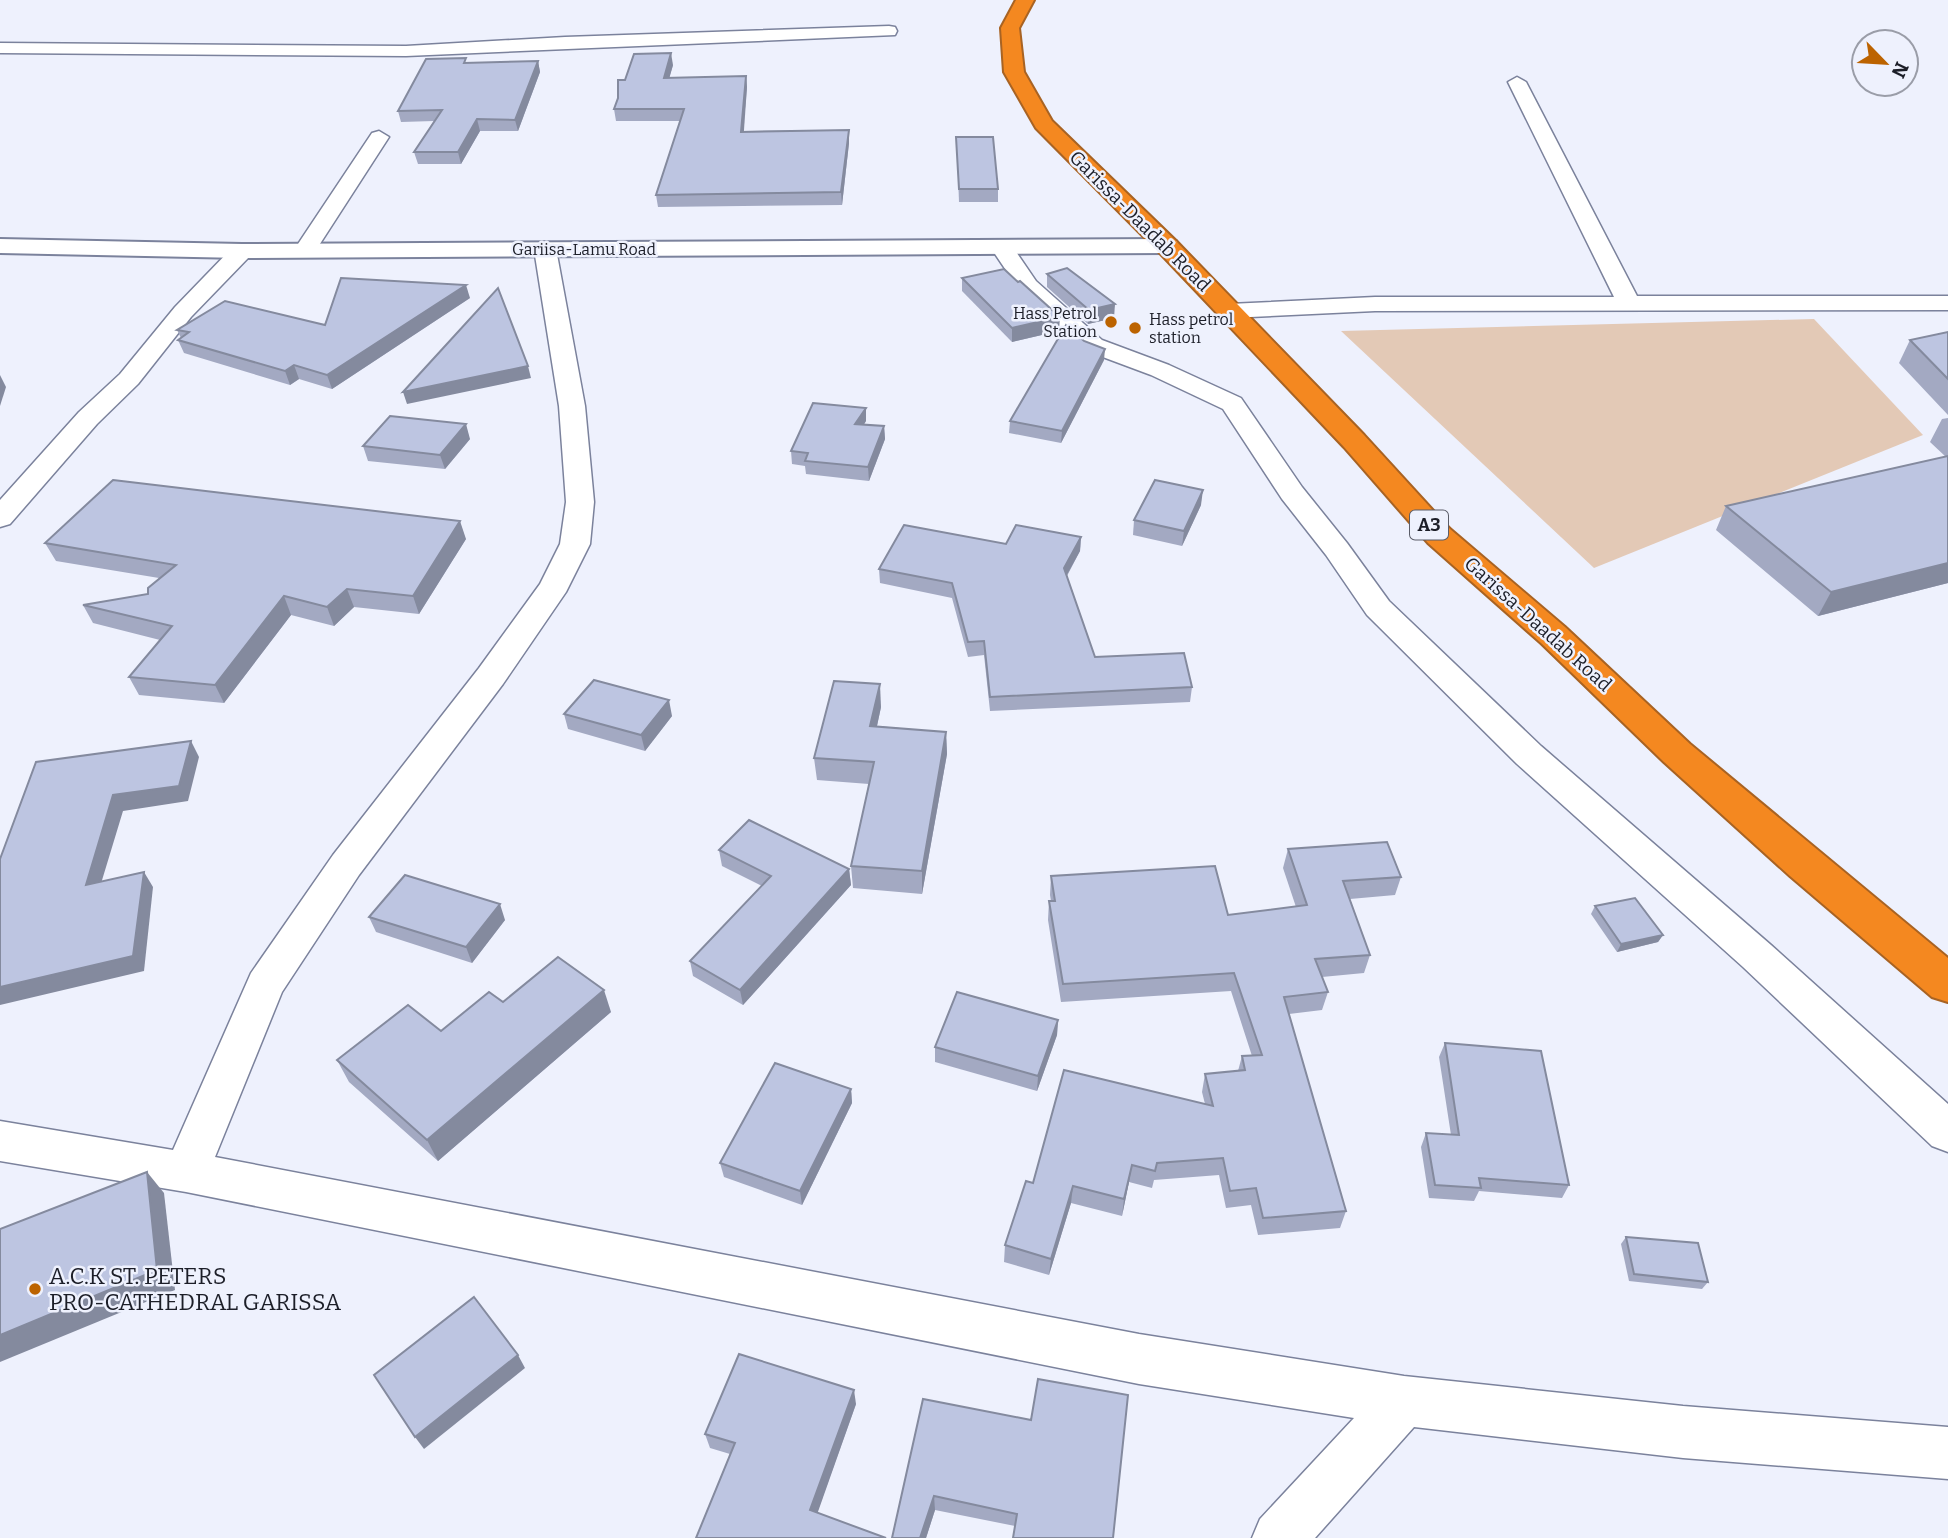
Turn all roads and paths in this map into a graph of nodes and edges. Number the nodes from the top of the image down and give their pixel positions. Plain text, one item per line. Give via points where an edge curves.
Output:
1 (1025, 0) edge
2 (889, 31) dead end
3 (0, 48) edge
4 (1517, 82) dead end
5 (379, 137) dead end
6 (0, 246) edge
7 (1167, 246) junction
8 (1002, 248) junction
9 (545, 249) junction
10 (304, 250) junction
11 (242, 251) junction
12 (1948, 295) edge
13 (1948, 303) edge
14 (1629, 304) junction
15 (1912, 304) junction
16 (1229, 311) junction
17 (0, 518) edge
18 (1948, 984) edge
19 (1948, 1132) edge
20 (0, 1141) edge
21 (186, 1172) junction
22 (1404, 1401) junction
23 (1948, 1453) edge
24 (1279, 1538) edge

1 - 7 highway, Garissa-Daadab Road / A3 via 1010,28 1014,72 1028,99 1043,124
2 - 3 street via 406,51
4 - 14 street
5 - 10 street
6 - 11 street, Gariisa-Lamu Road
7 - 8 street, Gariisa-Lamu Road
7 - 16 highway, Garissa-Daadab Road / A3
8 - 9 street, Gariisa-Lamu Road
8 - 19 street via 1028,286 1093,345 1232,404 1377,608 1529,755
9 - 10 street, Gariisa-Lamu Road
9 - 21 street via 572,406 580,502 575,544 555,584 491,676 346,865 265,985
10 - 11 street, Gariisa-Lamu Road
11 - 17 street
12 - 15 street
13 - 15 street
14 - 15 street
14 - 16 street via 1376,304
16 - 18 highway, Garissa-Daadab Road / A3 via 1439,536 1553,635 1677,753
20 - 21 street
21 - 22 street via 1139,1359
22 - 23 street via 1683,1432
22 - 24 street

